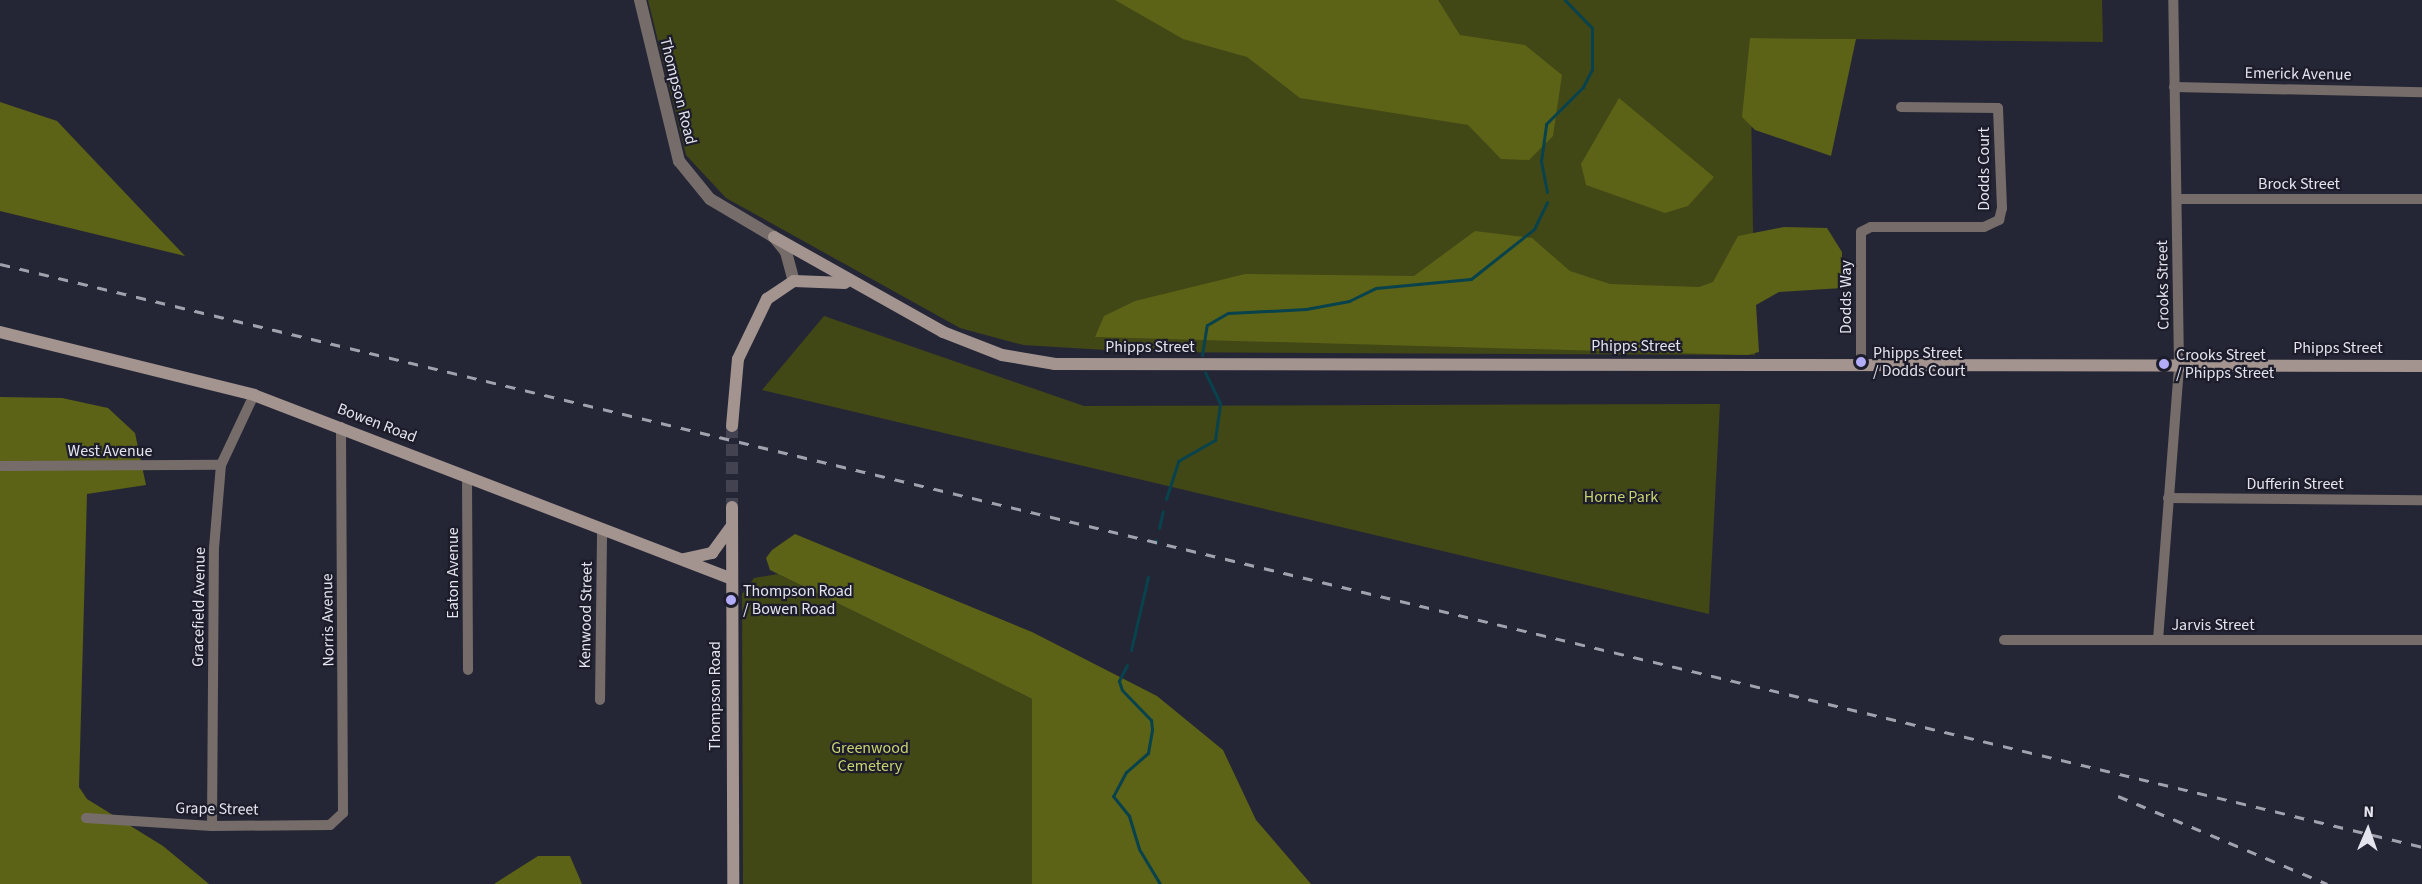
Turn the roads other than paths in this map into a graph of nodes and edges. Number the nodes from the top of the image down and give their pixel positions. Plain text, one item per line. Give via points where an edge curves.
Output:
1 (640, 0) edge
2 (2173, 0) edge
3 (2174, 87) junction
4 (2422, 92) edge
5 (1901, 107) dead end
6 (2176, 199) junction
7 (2422, 199) edge
8 (1861, 232) joint
9 (774, 237) junction
10 (794, 281) junction
11 (866, 290) junction
12 (0, 332) edge
13 (1861, 362) junction
14 (2179, 364) junction
15 (2422, 366) edge
16 (254, 395) junction
17 (732, 426) tunnel mouth
18 (341, 427) junction
19 (221, 465) junction
20 (0, 466) edge
21 (467, 476) junction
22 (2169, 498) junction
23 (2422, 500) edge
24 (602, 531) junction
25 (663, 554) junction
26 (732, 579) junction
27 (2004, 640) dead end
28 (2158, 640) junction
29 (2422, 640) edge
30 (468, 670) dead end
31 (600, 700) dead end
32 (343, 813) joint
33 (86, 818) dead end
34 (212, 826) junction
35 (734, 884) edge

1 - 9 street, Thompson Road via 679,161 711,199
2 - 3 street, Crooks Street
3 - 4 street, Emerick Avenue
3 - 6 street, Crooks Street
5 - 8 street, Dodds Court via 1998,108 2000,220 1984,227 1871,227
6 - 7 street, Brock Street
6 - 14 street, Crooks Street
8 - 13 street, Dodds Way
9 - 10 street, Thompson Road via 786,252
9 - 11 main road
10 - 11 main road via 835,280
10 - 17 main road via 767,299 748,331 734,376
11 - 13 main road, Phipps Street via 978,347 1055,364
12 - 16 main road, Bowen Road
13 - 14 main road, Phipps Street
14 - 15 main road, Phipps Street
14 - 22 street, Crooks Street
16 - 18 main road, Bowen Road
16 - 19 street, Gracefield Avenue
18 - 21 main road, Bowen Road
18 - 32 street, Norris Avenue
19 - 20 street, West Avenue
19 - 34 street, Gracefield Avenue via 214,548
21 - 24 main road, Bowen Road
21 - 30 street, Eaton Avenue
22 - 23 street, Dufferin Street
22 - 28 street, Crooks Street
24 - 25 main road, Bowen Road
24 - 31 street, Kenwood Street
25 - 26 main road, Bowen Road
25 - 26 main road, Thompson Road via 695,559 712,553 728,533 733,510
26 - 35 main road, Thompson Road
27 - 28 street, Jarvis Street
28 - 29 street, Jarvis Street
32 - 34 street, Grape Street via 330,825
33 - 34 street, Grape Street

